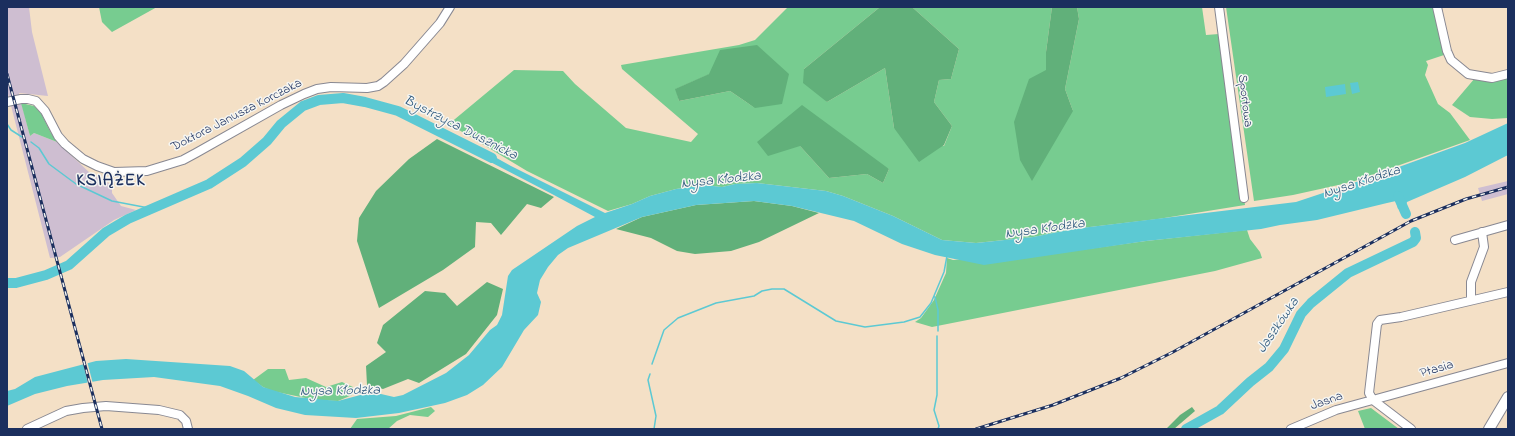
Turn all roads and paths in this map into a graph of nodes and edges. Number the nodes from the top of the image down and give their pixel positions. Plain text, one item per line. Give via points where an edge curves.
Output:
1 (450, 7) edge
2 (1219, 7) edge
3 (1437, 7) edge
4 (1508, 74) edge
5 (7, 102) edge
6 (1244, 198) dead end
7 (1508, 225) edge
8 (1482, 232) junction
9 (1455, 240) dead end
10 (1508, 292) edge
11 (1472, 300) junction
12 (1508, 363) edge
13 (1508, 397) edge
14 (1373, 400) junction
15 (27, 429) edge
16 (188, 429) edge
17 (1291, 429) edge
18 (1411, 429) edge
19 (1489, 429) edge

1 - 5 street, Doktora Janusza Korczaka via 420,47 391,78 378,86 331,86 311,91 183,160 147,171 114,172 97,166 83,159 65,144 45,111 36,102 21,99
2 - 6 street, Sportowa
3 - 4 street via 1451,60 1468,74 1492,78
7 - 8 street
8 - 9 street
8 - 11 street via 1484,247 1471,282
10 - 11 street
11 - 14 street via 1380,320 1377,324 1369,383 1369,393
12 - 14 street, Ptasia
13 - 19 main road
14 - 17 street, Jasna via 1336,410
14 - 18 street
15 - 16 street via 66,411 106,406 142,408 180,415 186,421

